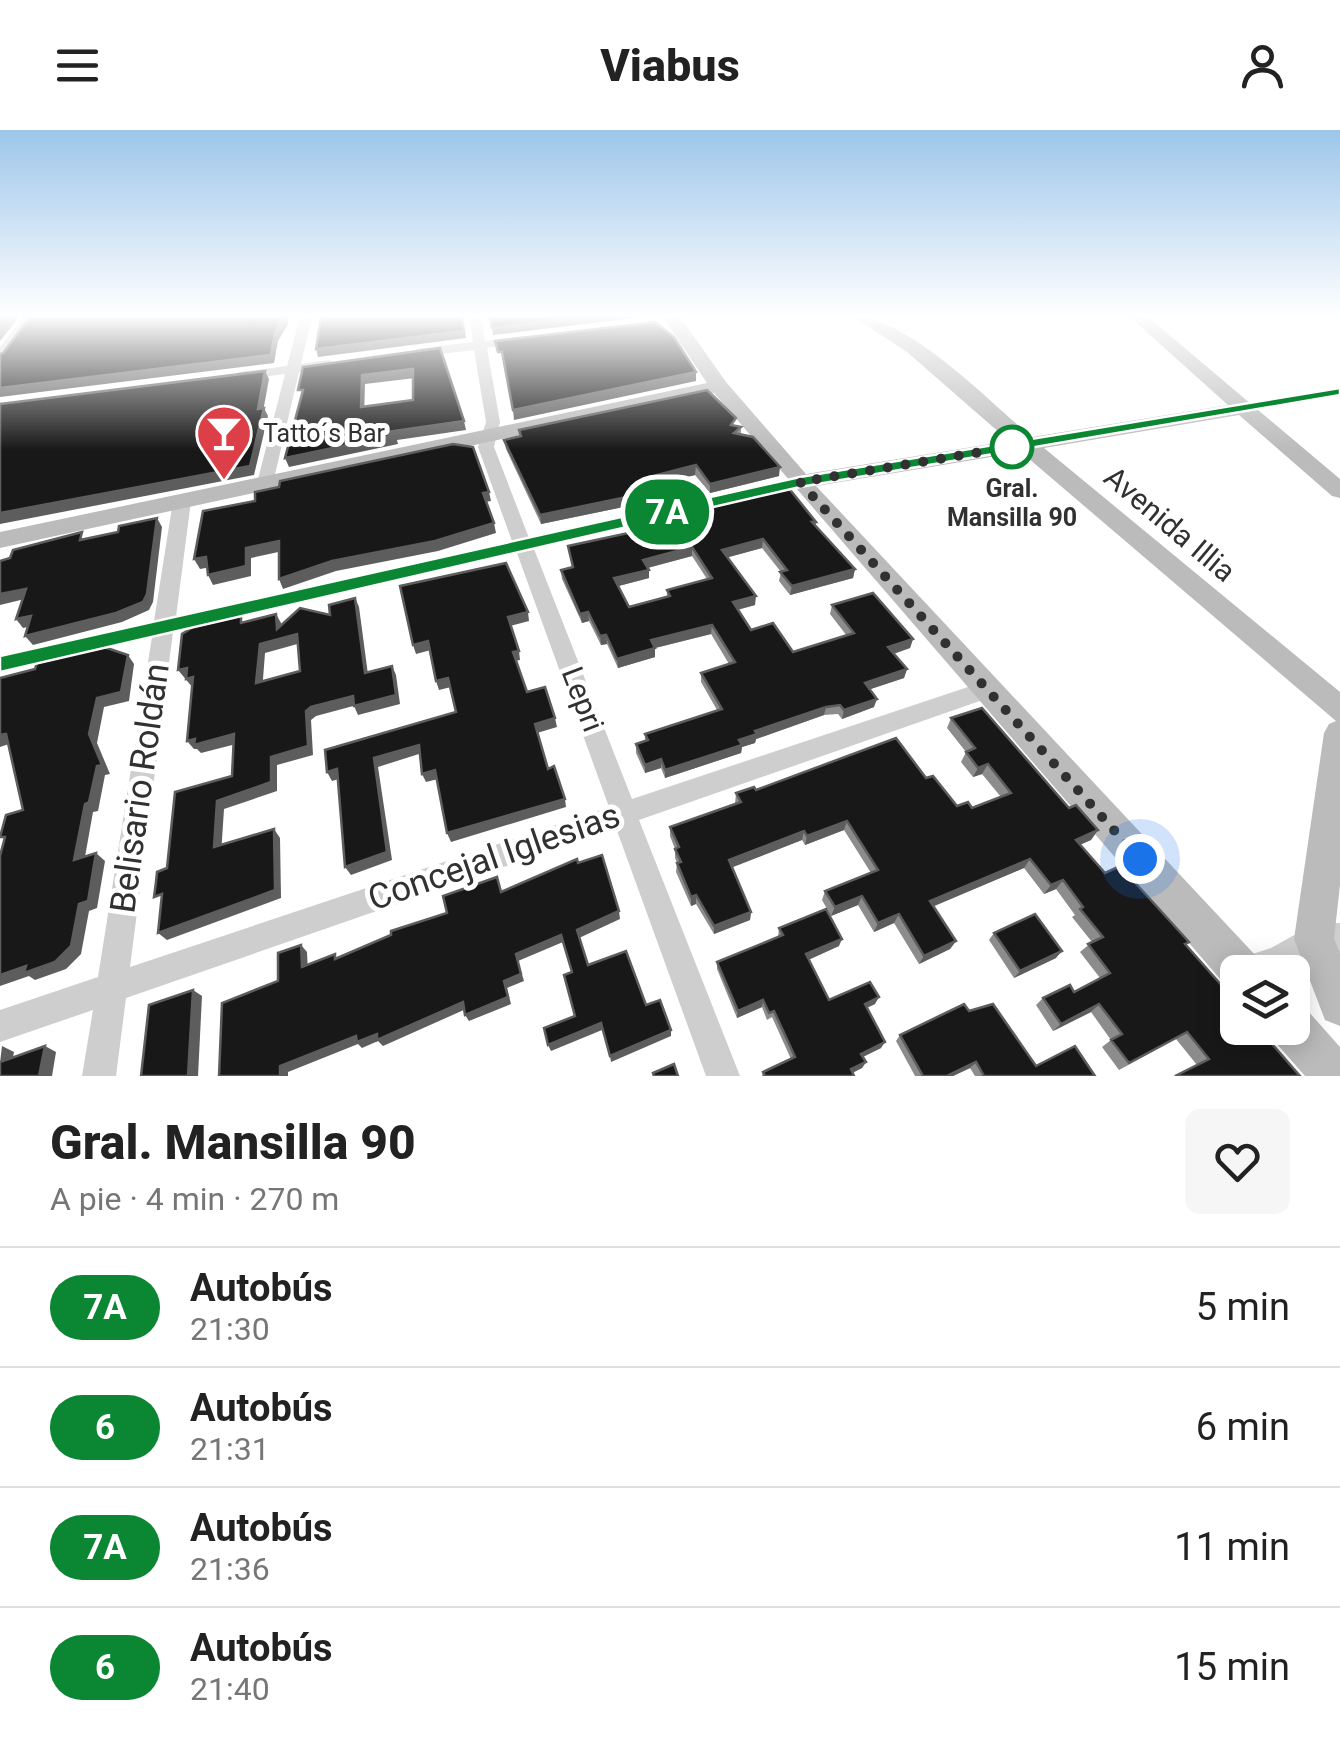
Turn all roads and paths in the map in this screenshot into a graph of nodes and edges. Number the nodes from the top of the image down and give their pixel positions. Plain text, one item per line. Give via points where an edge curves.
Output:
1 (296, 361) edge
2 (352, 361) edge
3 (483, 361) edge
4 (700, 361) edge
5 (927, 361) edge
6 (1189, 361) edge
7 (295, 368) junction
8 (220, 378) edge
9 (720, 386) junction
10 (1340, 392) edge
11 (1244, 408) junction
12 (491, 436) junction
13 (1024, 445) junction
14 (800, 482) junction
15 (265, 484) junction
16 (1340, 491) edge
17 (182, 501) junction
18 (0, 540) edge
19 (523, 544) junction
20 (163, 627) junction
21 (0, 664) edge
22 (989, 689) junction
23 (1340, 710) edge
24 (1340, 733) edge
25 (626, 811) junction
26 (1327, 938) edge
27 (1227, 955) edge
28 (1291, 955) edge
29 (1340, 983) edge
30 (111, 989) junction
31 (1340, 1005) edge
32 (0, 1026) edge
33 (1308, 1045) edge
34 (99, 1076) edge
35 (723, 1076) edge
36 (1335, 1076) edge

1 - 7 street
2 - 7 street
3 - 12 street, Lepri
4 - 9 street
5 - 13 street, Avenida Illia
6 - 11 street
7 - 8 street
7 - 15 street
9 - 12 street
9 - 14 street
10 - 11 street
11 - 13 street
11 - 16 street
12 - 15 street
12 - 19 street, Lepri via 486,446
13 - 14 street
13 - 23 street, Avenida Illia
14 - 19 street
14 - 22 street
15 - 17 street
17 - 18 street
17 - 20 street, Belisario Roldán
19 - 20 street
19 - 25 street, Lepri
20 - 21 street
20 - 30 street, Belisario Roldán
22 - 25 street, Concejal Iglesias
22 - 27 street
24 - 26 street
25 - 30 street, Concejal Iglesias
25 - 35 street, Lepri
26 - 28 street
26 - 29 street
26 - 31 street
30 - 32 street, Concejal Iglesias
30 - 34 street, Belisario Roldán
33 - 36 street

